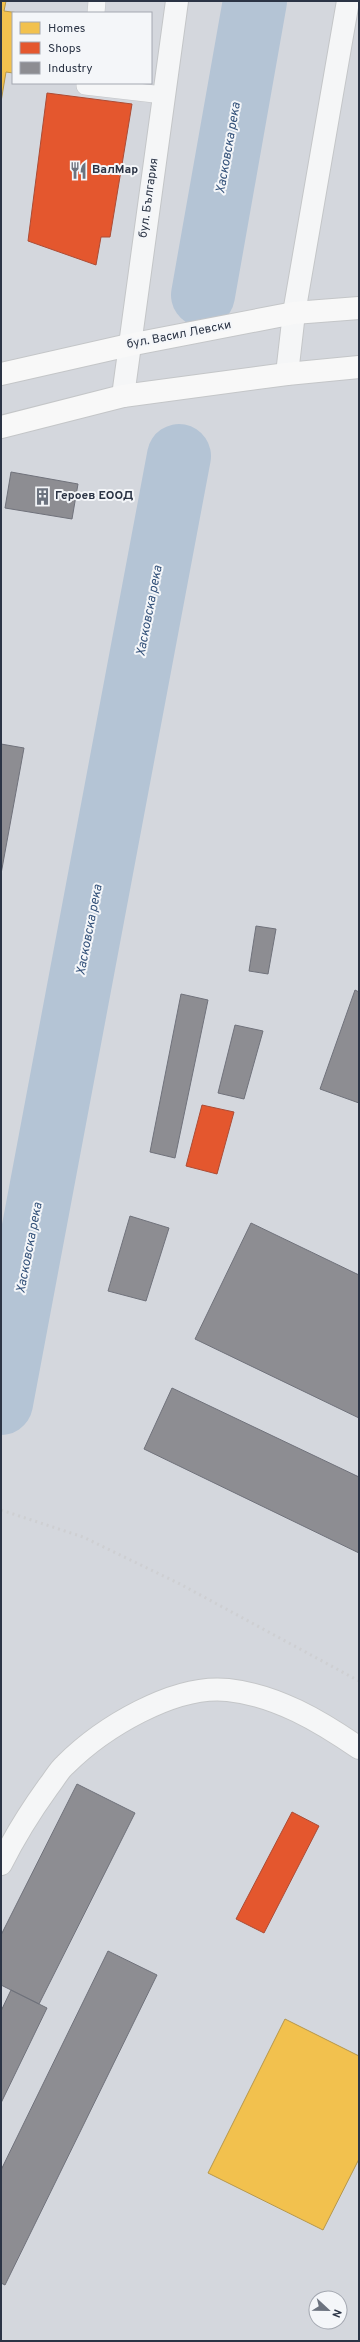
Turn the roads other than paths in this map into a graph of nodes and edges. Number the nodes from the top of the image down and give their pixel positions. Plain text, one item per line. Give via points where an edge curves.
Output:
1 (97, 1) edge
2 (177, 1) edge
3 (348, 1) edge
4 (96, 12) edge
5 (85, 84) edge
6 (163, 95) junction
7 (359, 308) edge
8 (294, 313) junction
9 (129, 345) junction
10 (359, 367) edge
11 (1, 374) edge
12 (287, 374) junction
13 (123, 396) junction
14 (1, 427) edge
15 (359, 1748) edge
16 (1, 1864) edge

1 - 4 lane
2 - 6 street, бул. България
3 - 8 street
5 - 6 lane
6 - 9 street, бул. България
7 - 8 main road, бул. Васил Левски
8 - 9 main road, бул. Васил Левски
8 - 12 street
9 - 11 main road, бул. Васил Левски
9 - 13 street, бул. България
10 - 12 main road
12 - 13 main road
13 - 14 main road
15 - 16 street via 332,1729 292,1708 227,1689 197,1691 149,1705 109,1730 64,1765 21,1824

